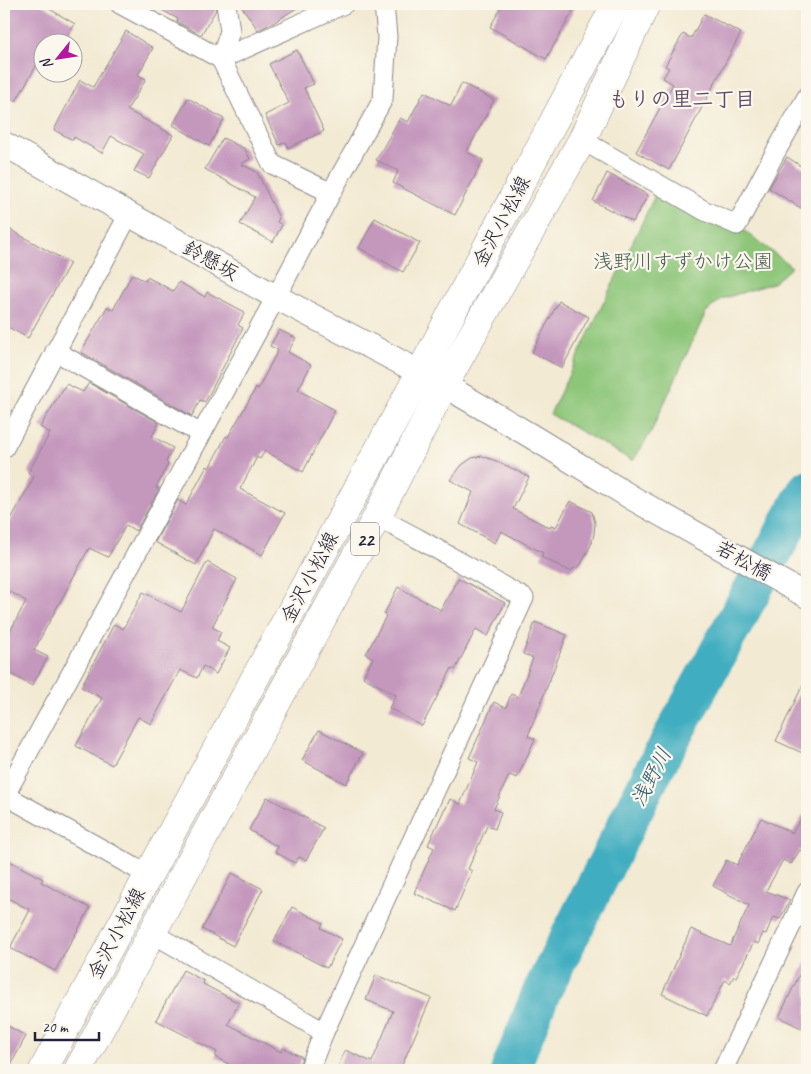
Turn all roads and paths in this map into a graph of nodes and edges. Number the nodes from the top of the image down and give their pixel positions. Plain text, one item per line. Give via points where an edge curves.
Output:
1 (120, 4) edge
2 (226, 4) edge
3 (344, 4) edge
4 (384, 4) edge
5 (616, 4) edge
6 (646, 4) edge
7 (221, 59) junction
8 (807, 97) edge
9 (582, 140) junction
10 (4, 144) edge
11 (331, 193) junction
12 (129, 214) junction
13 (276, 297) junction
14 (55, 351) junction
15 (432, 379) junction
16 (200, 434) junction
17 (4, 448) edge
18 (377, 517) junction
19 (807, 596) edge
20 (4, 796) edge
21 (148, 875) junction
22 (807, 892) edge
23 (152, 933) junction
24 (324, 1032) junction
25 (43, 1070) edge
26 (78, 1070) edge
27 (309, 1070) edge
28 (723, 1070) edge

1 - 7 street
2 - 7 street via 230,31
3 - 7 street
4 - 11 street via 387,37 383,99
5 - 15 main road, 金沢小松線 / 22
6 - 9 main road, 金沢小松線 / 22
7 - 11 street via 272,164
8 - 9 street via 736,225 705,211
9 - 15 main road, 金沢小松線 / 22
10 - 12 street, 鈴懸坂
11 - 13 street
12 - 13 street, 鈴懸坂
12 - 14 street
13 - 15 street, 鈴懸坂
13 - 16 street
14 - 16 street
14 - 17 street
15 - 18 main road, 金沢小松線 / 22
15 - 19 street, 若松橋
15 - 21 main road, 金沢小松線 / 22
16 - 20 street
18 - 23 main road, 金沢小松線 / 22
18 - 24 street via 524,598
20 - 21 street
21 - 25 main road, 金沢小松線 / 22
22 - 28 street
23 - 24 street
23 - 26 main road, 金沢小松線 / 22
24 - 27 street

